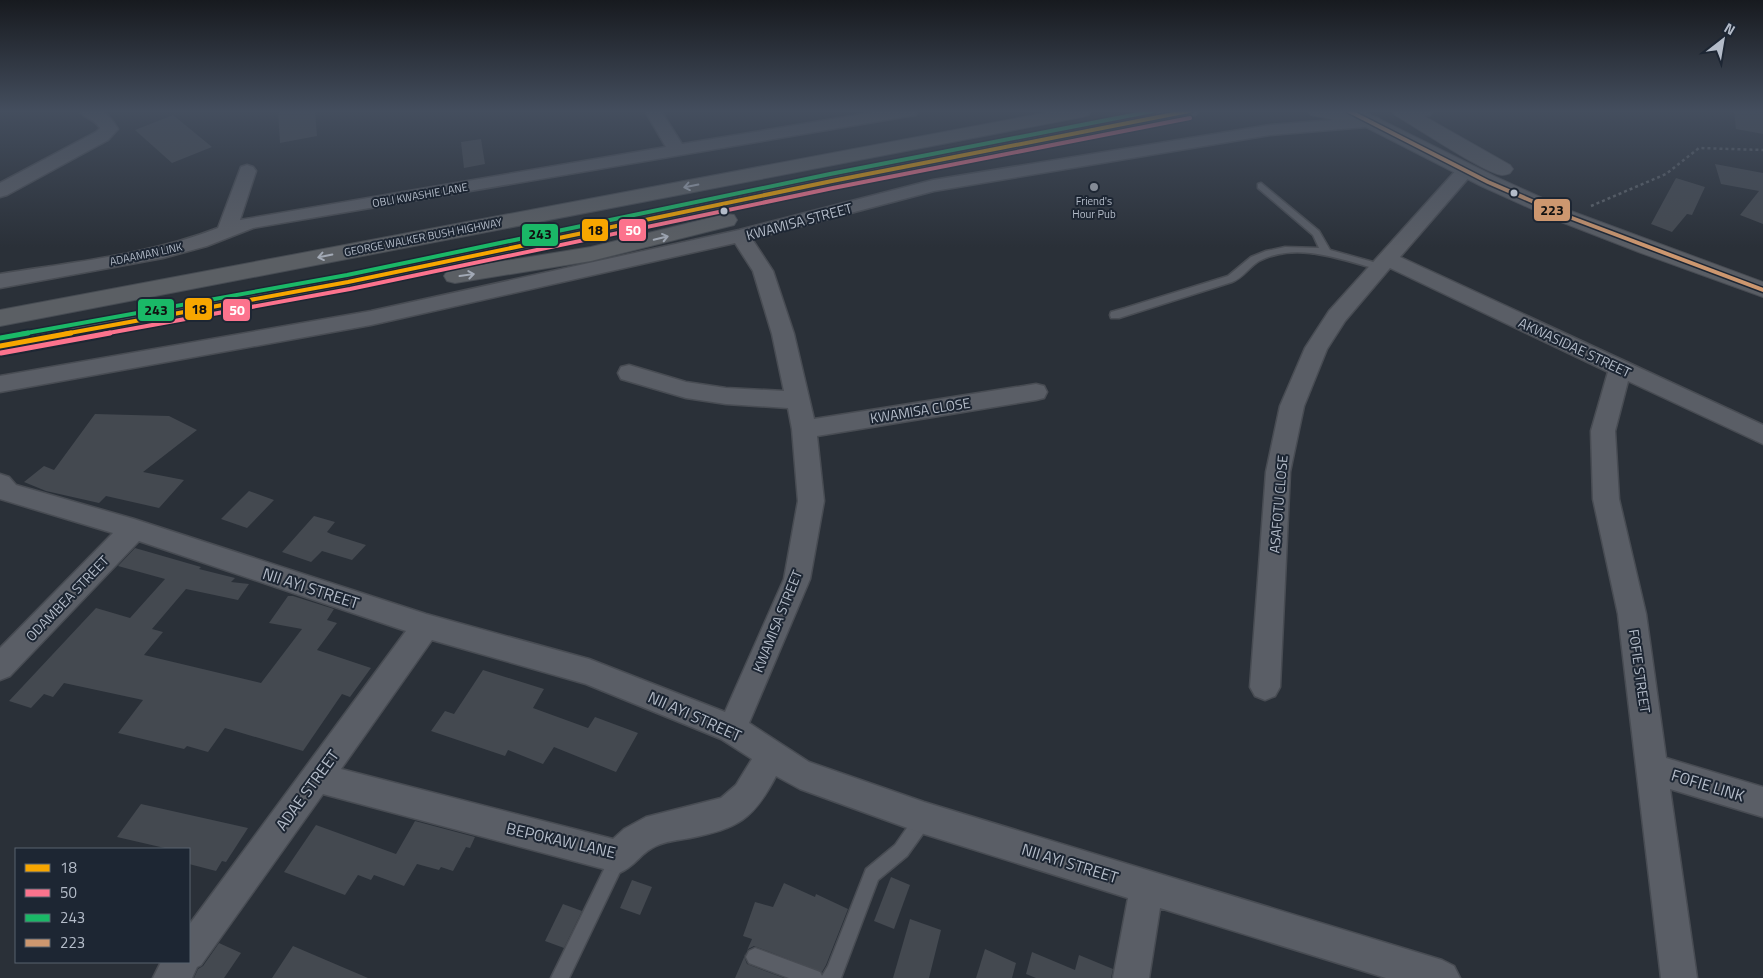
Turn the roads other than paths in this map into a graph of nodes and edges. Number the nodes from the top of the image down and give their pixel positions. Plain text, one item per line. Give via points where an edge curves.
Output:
1 (64, 157) edge
2 (643, 157) edge
3 (840, 157) edge
4 (954, 157) edge
5 (1110, 157) edge
6 (1438, 157) edge
7 (1479, 157) edge
8 (247, 171) dead end
9 (1465, 171) junction
10 (1261, 186) dead end
11 (0, 191) edge
12 (227, 230) junction
13 (740, 236) junction
14 (1325, 251) junction
15 (1384, 263) junction
16 (0, 281) edge
17 (188, 282) junction
18 (1763, 290) edge
19 (0, 308) edge
20 (1116, 315) dead end
21 (0, 318) edge
22 (0, 346) edge
23 (1620, 368) junction
24 (630, 373) dead end
25 (0, 384) edge
26 (1036, 392) dead end
27 (798, 400) junction
28 (804, 428) junction
29 (1763, 435) edge
30 (0, 484) edge
31 (134, 529) junction
32 (426, 626) junction
33 (0, 667) edge
34 (1265, 687) dead end
35 (732, 729) junction
36 (771, 755) junction
37 (1653, 769) junction
38 (316, 777) junction
39 (1763, 802) edge
40 (924, 818) junction
41 (620, 857) junction
42 (1147, 886) junction
43 (190, 952) edge
44 (755, 957) dead end
45 (181, 963) edge
46 (171, 978) edge
47 (560, 978) edge
48 (814, 978) edge
49 (830, 978) edge
50 (1131, 978) edge
51 (1442, 978) edge
52 (1679, 978) edge

1 - 11 street
2 - 12 street, OBLI KWASHIE LANE via 249,223
3 -> 17 highway, GEORGE WALKER BUSH HIGHWAY
22 -> 4 highway via 348,282 443,278 592,254 761,211 832,181
5 - 13 street, KWAMISA STREET via 933,186
6 - 9 main road
7 - 18 main road via 1582,210
8 - 12 street
9 - 15 street, ASAFOTU CLOSE
9 - 18 main road via 1610,234
10 - 14 lane via 1316,233
12 - 16 street, ADAAMAN LINK via 200,242 163,252
13 - 25 street via 371,318
13 - 27 street, KWAMISA STREET via 763,271 783,334
14 - 15 lane
14 - 20 lane via 1283,251 1264,256 1254,260 1232,279
15 - 23 street, AKWASIDAE STREET
15 - 34 street, ASAFOTU CLOSE via 1337,316 1316,348 1292,406 1278,472
17 - 19 highway via 121,286
17 - 21 highway, GEORGE WALKER BUSH HIGHWAY
23 - 29 street, AKWASIDAE STREET
23 - 37 street, FOFIE STREET via 1603,431 1606,499 1632,614
24 - 27 street via 686,390
26 - 28 street, KWAMISA CLOSE
27 - 28 street, KWAMISA STREET
28 - 35 street, KWAMISA STREET via 811,501 797,579
30 - 31 street, NII AYI STREET via 8,492
31 - 32 street, NII AYI STREET
31 - 33 street, ODAMBEA STREET
32 - 35 street, NII AYI STREET via 589,672
32 - 38 street, ADAE STREET
35 - 36 street, NII AYI STREET
36 - 40 street, NII AYI STREET via 800,774
36 - 41 street, BEPOKAW LANE via 741,802 703,820 653,832 636,840
37 - 39 street, FOFIE LINK
37 - 52 street, FOFIE STREET
38 - 41 street, BEPOKAW LANE
38 - 43 street, ADAE STREET
40 - 42 street, NII AYI STREET
40 - 49 lane via 910,842 872,875
41 - 47 lane
42 - 50 street
42 - 51 street, NII AYI STREET
44 - 48 lane
45 - 46 street

